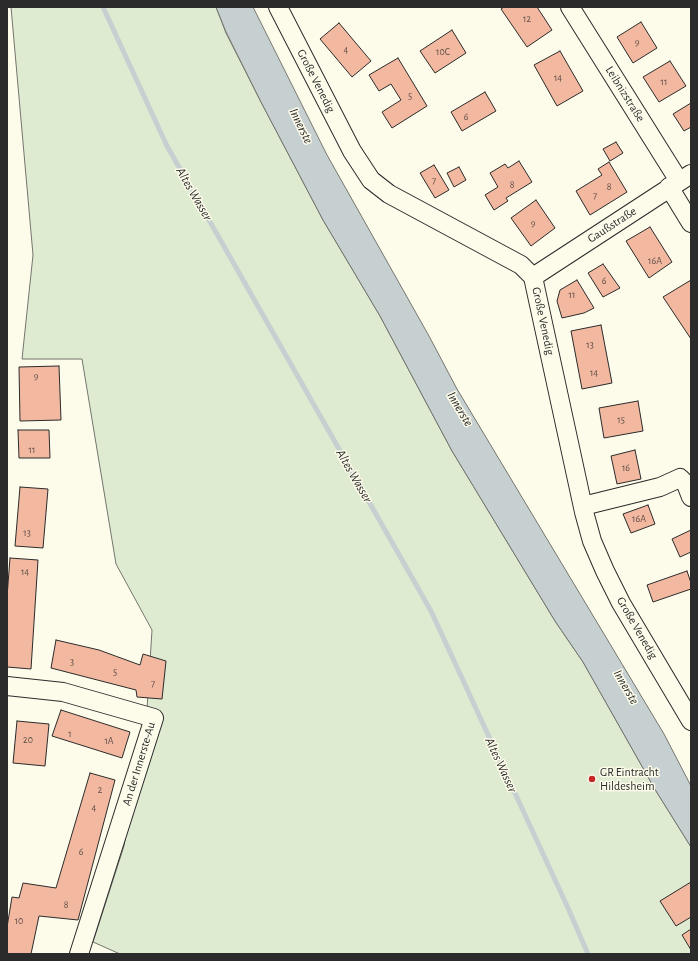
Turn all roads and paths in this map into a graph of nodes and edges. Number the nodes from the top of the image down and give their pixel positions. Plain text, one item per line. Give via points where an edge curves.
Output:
1 (278, 7) edge
2 (570, 7) edge
3 (680, 181) edge
4 (691, 223) edge
5 (533, 277) junction
6 (691, 496) edge
7 (583, 506) junction
8 (7, 686) edge
9 (685, 697) edge
10 (691, 721) edge
11 (79, 954) edge

1 - 5 street, Große Venedig via 352,151 371,180 389,194 521,265
2 - 3 street, Leibnizstraße
3 - 4 street, Leibnizstraße
3 - 5 street, Gaußstraße
5 - 7 street, Große Venedig
6 - 7 street via 680,478 660,487
7 - 9 street, Große Venedig via 592,541 621,603
8 - 11 street, An der Innerste-Au via 63,692 154,718
9 - 10 street, Große Venedig

